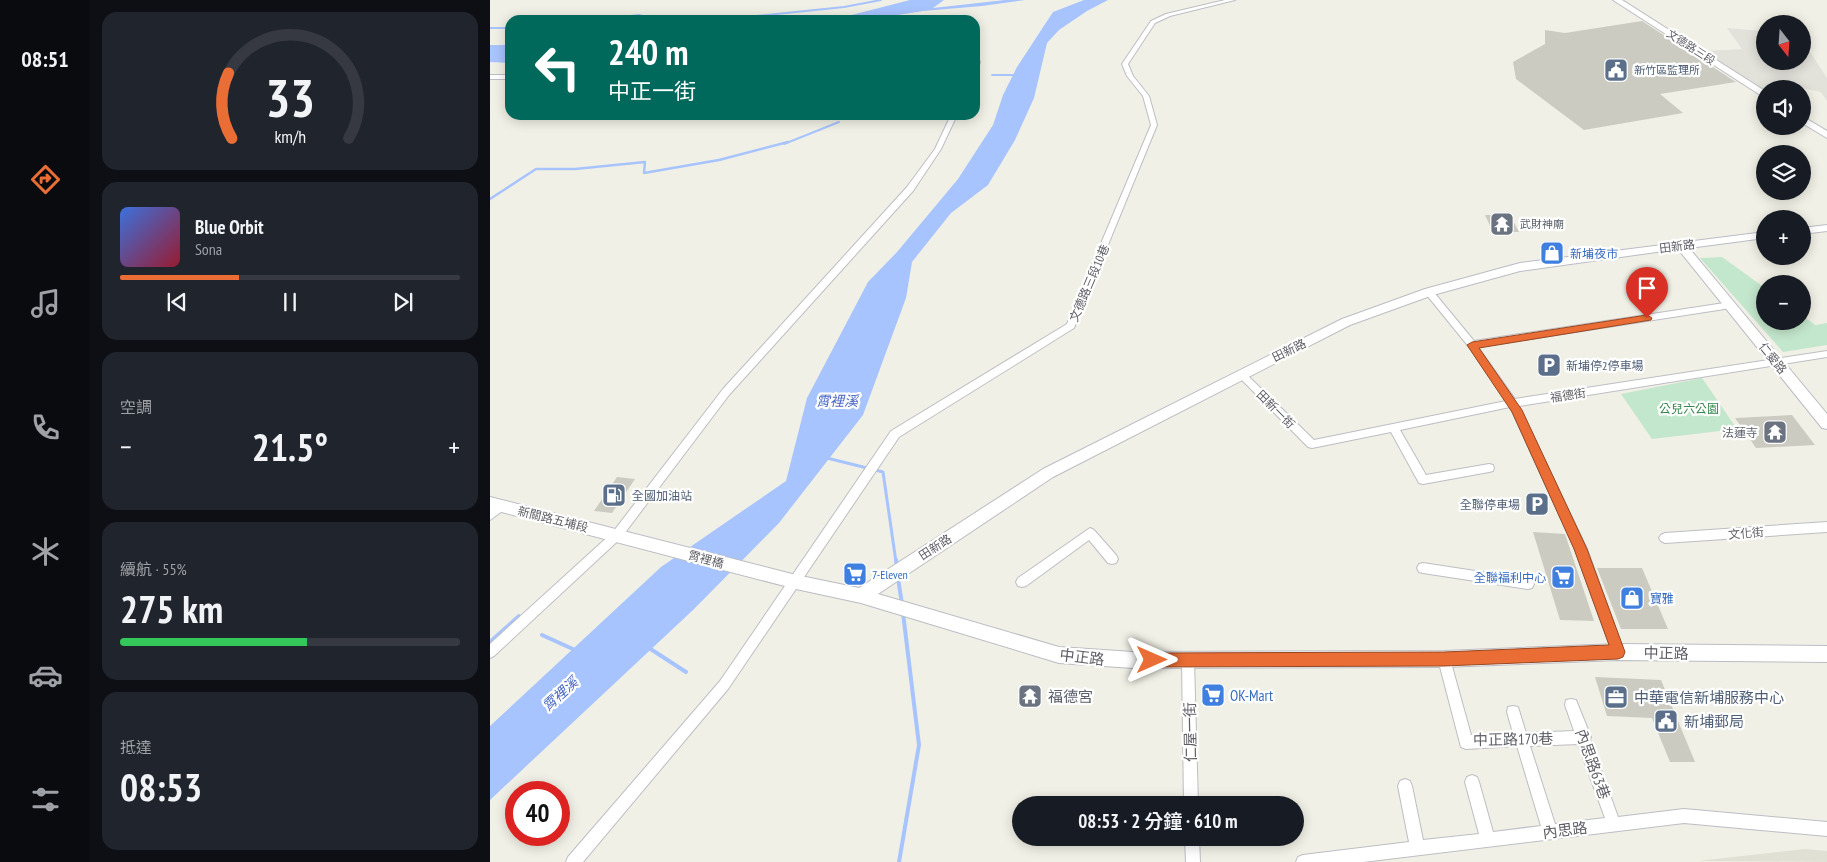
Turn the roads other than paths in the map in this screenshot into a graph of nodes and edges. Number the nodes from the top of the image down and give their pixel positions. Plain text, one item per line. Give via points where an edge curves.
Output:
1 (1232, 0) edge
2 (1617, 0) edge
3 (490, 77) edge
4 (505, 77) edge
5 (1756, 89) edge
6 (952, 120) edge
7 (1811, 125) edge
8 (1827, 135) edge
9 (1827, 228) edge
10 (1811, 230) edge
11 (1756, 236) edge
12 (1681, 245) junction
13 (1429, 292) junction
14 (1731, 305) junction
15 (1472, 345) junction
16 (1827, 354) edge
17 (1778, 363) junction
18 (1241, 374) junction
19 (1513, 403) junction
20 (1827, 424) edge
21 (1393, 428) junction
22 (1312, 444) joint
23 (1489, 468) dead end
24 (494, 508) edge
25 (1827, 527) edge
26 (617, 535) junction
27 (1665, 538) dead end
28 (1112, 559) dead end
29 (1423, 568) dead end
30 (796, 582) junction
31 (1022, 582) dead end
32 (1528, 584) dead end
33 (862, 596) junction
34 (490, 652) edge
35 (1618, 652) junction
36 (1827, 654) edge
37 (1444, 659) junction
38 (1188, 660) junction
39 (1571, 705) dead end
40 (1513, 712) dead end
41 (1584, 738) junction
42 (1520, 740) junction
43 (1472, 782) dead end
44 (1405, 786) dead end
45 (1191, 796) edge
46 (1614, 824) junction
47 (1827, 829) edge
48 (1550, 832) junction
49 (1488, 840) junction
50 (1192, 846) edge
51 (1417, 848) junction
52 (1381, 857) edge
53 (573, 862) edge
54 (1193, 862) edge
55 (1303, 862) edge

1 - 30 street, 文德路三段10巷 via 1168,15 1153,22 1125,64 1146,96 1154,125 1071,326 895,434
2 - 5 main road, 文德路三段
3 - 4 street
6 - 26 street via 938,149 910,190 726,392
7 - 8 main road
9 - 10 main road
11 - 12 main road, 田新路
12 - 13 main road, 田新路 via 1520,268
12 - 14 main road, 仁愛路
13 - 15 street
13 - 18 main road, 田新路 via 1346,322
14 - 15 street
14 - 17 main road, 仁愛路
15 - 19 street
16 - 17 street, 福德街
17 - 19 street, 福德街
17 - 20 main road, 仁愛路
18 - 22 street, 田新一街
18 - 33 main road, 田新路 via 1048,473
19 - 21 street, 福德街
19 - 35 street via 1580,549
21 - 22 street, 福德街
21 - 23 street via 1423,480
24 - 26 main road, 新關路五埔段
25 - 27 street, 文化街
26 - 30 main road, 霄裡橋
26 - 34 street
28 - 31 street via 1090,533
29 - 32 street
30 - 33 main road, 中正路
30 - 53 street via 724,685
33 - 38 main road, 中正路 via 1059,655 1113,660
35 - 36 main road, 中正路
35 - 37 main road, 中正路
37 - 38 main road, 中正路
37 - 42 street, 中正路170巷 via 1466,742
38 - 45 street, 仁屋一街
39 - 41 street, 內思路63巷
40 - 42 street
41 - 42 street, 中正路170巷
41 - 46 street, 內思路63巷
42 - 48 street
43 - 49 street
44 - 51 street
46 - 47 street, 內思路 via 1684,816
46 - 48 street, 內思路
48 - 49 street, 內思路
49 - 51 street, 內思路
50 - 54 street
51 - 52 street, 內思路
52 - 55 street, 內思路

